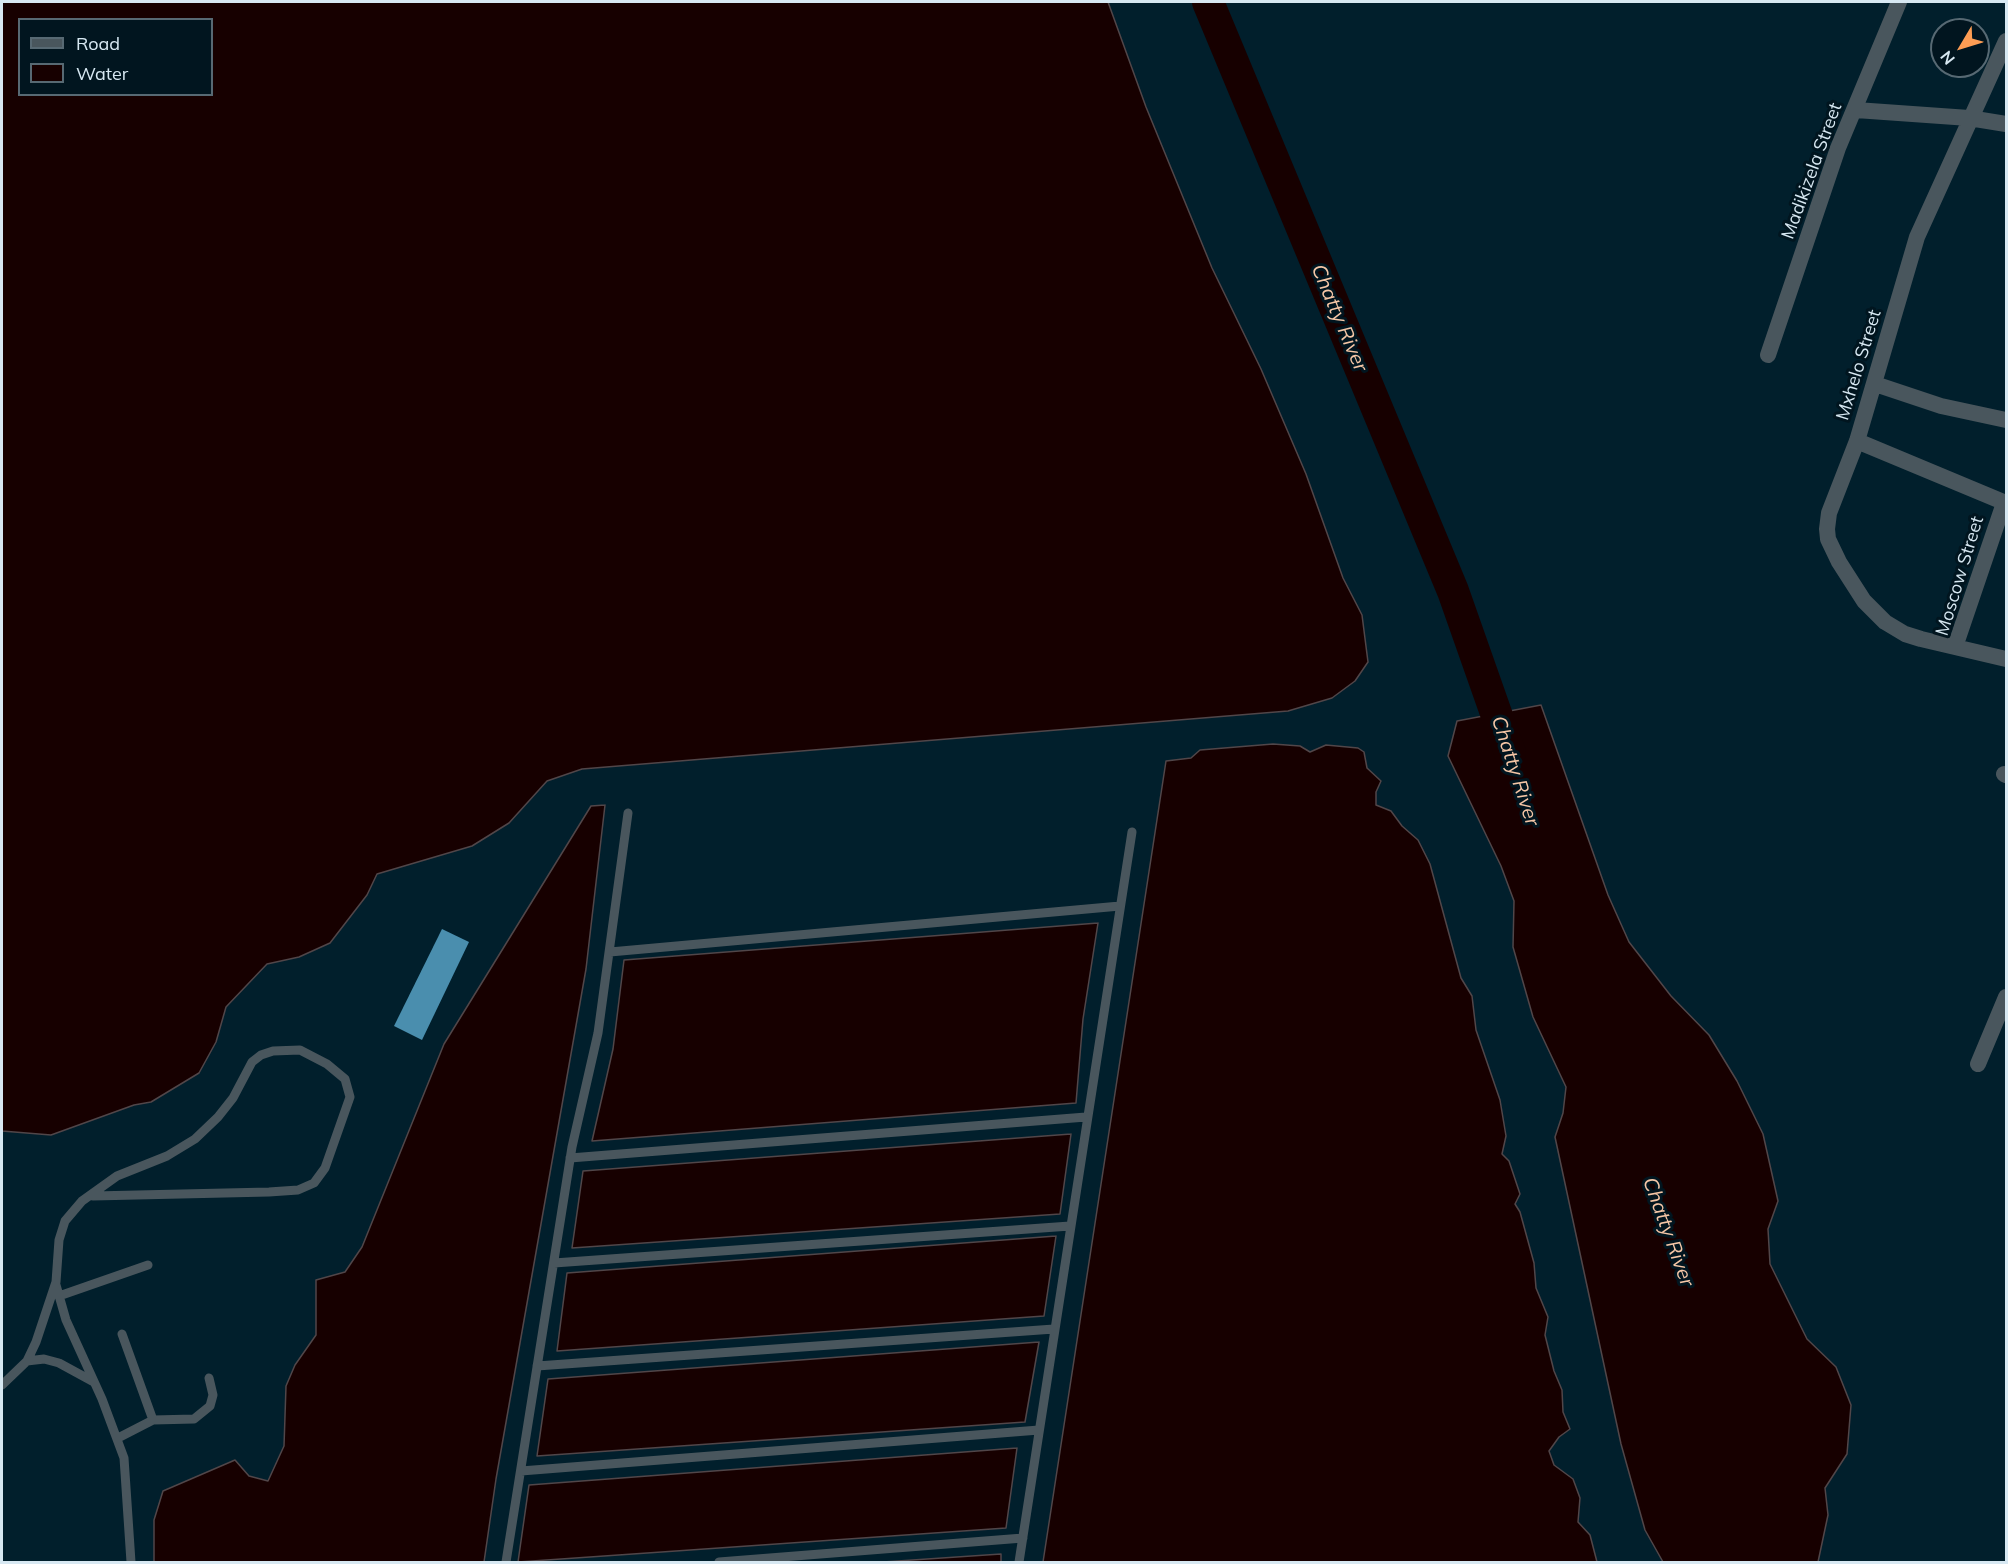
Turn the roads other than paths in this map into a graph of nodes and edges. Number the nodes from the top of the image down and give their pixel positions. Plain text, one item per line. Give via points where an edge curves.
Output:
1 (1899, 2) edge
2 (2007, 41) edge
3 (1856, 110) junction
4 (1969, 118) junction
5 (2007, 124) edge
6 (1768, 355) dead end
7 (1875, 384) junction
8 (2007, 420) edge
9 (1857, 441) junction
10 (2005, 503) edge
11 (1955, 647) junction
12 (2007, 659) edge
13 (628, 813) dead end
14 (1132, 832) dead end
15 (1120, 906) junction
16 (609, 952) junction
17 (2007, 997) edge
18 (1978, 1064) dead end
19 (1086, 1117) junction
20 (570, 1158) junction
21 (93, 1196) junction
22 (1070, 1226) junction
23 (554, 1263) junction
24 (148, 1265) dead end
25 (56, 1282) junction
26 (59, 1296) junction
27 (1054, 1329) junction
28 (122, 1334) dead end
29 (27, 1361) junction
30 (537, 1366) junction
31 (209, 1378) dead end
32 (93, 1382) junction
33 (2, 1385) edge
34 (153, 1420) junction
35 (1039, 1430) junction
36 (118, 1438) junction
37 (521, 1471) junction
38 (1023, 1538) junction
39 (131, 1563) edge
40 (506, 1563) edge
41 (719, 1563) edge
42 (1019, 1563) edge

1 - 3 street, Madikizela Street
2 - 4 street, Mxhelo Street
3 - 4 street
3 - 6 street, Madikizela Street via 1838,148
4 - 5 street
4 - 7 street, Mxhelo Street via 1917,237
7 - 8 street via 1933,404
7 - 9 street, Mxhelo Street
9 - 10 street
9 - 11 street, Mxhelo Street via 1829,513 1828,539 1832,550 1864,601 1885,622 1905,634
10 - 11 street, Moscow Street
11 - 12 street, Moscow Street
13 - 16 lane
14 - 15 lane
15 - 16 lane
15 - 19 lane
16 - 20 lane via 598,1033
17 - 18 street
19 - 20 lane
19 - 22 lane
20 - 23 lane
21 - 21 lane via 117,1176 167,1156 206,1129 233,1098 252,1062 261,1055 300,1050 345,1079 350,1097 325,1168 314,1183 298,1190 269,1192
21 - 25 lane via 65,1221 59,1240
22 - 23 lane
22 - 27 lane
23 - 30 lane
24 - 26 lane
25 - 26 lane
25 - 29 lane
26 - 32 lane
27 - 30 lane
27 - 35 lane
28 - 34 lane
29 - 32 lane via 44,1359 59,1363
29 - 33 lane
30 - 37 lane
31 - 34 lane via 213,1395 210,1406 194,1419
32 - 36 lane
34 - 36 lane
35 - 37 lane
35 - 38 lane
36 - 39 lane via 124,1458
37 - 40 lane
38 - 41 lane
38 - 42 lane

